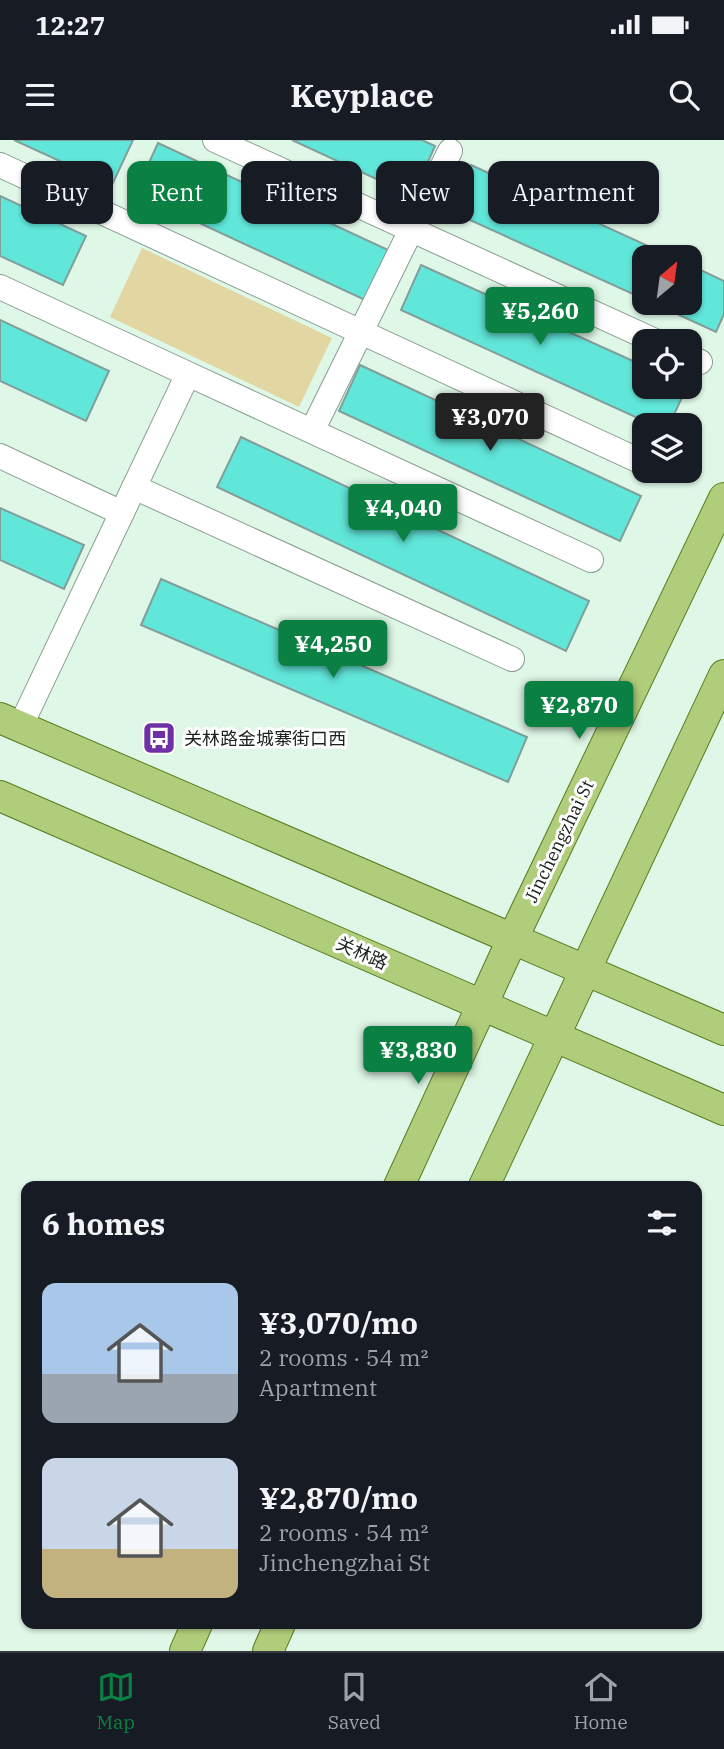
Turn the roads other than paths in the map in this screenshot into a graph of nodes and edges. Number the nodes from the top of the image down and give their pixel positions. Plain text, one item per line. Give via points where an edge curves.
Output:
1 (215, 140) edge
2 (450, 150) dead end
3 (0, 165) edge
4 (411, 230) junction
5 (0, 287) edge
6 (632, 331) edge
7 (361, 332) junction
8 (188, 374) junction
9 (312, 431) junction
10 (0, 456) edge
11 (632, 457) edge
12 (134, 486) junction
13 (724, 498) edge
14 (122, 513) junction
15 (591, 560) dead end
16 (512, 659) dead end
17 (724, 675) edge
18 (10, 722) edge
19 (0, 796) edge
20 (512, 940) junction
21 (584, 970) junction
22 (482, 1006) junction
23 (724, 1030) edge
24 (554, 1036) junction
25 (724, 1110) edge
26 (401, 1181) edge
27 (486, 1181) edge
28 (195, 1629) edge
29 (278, 1629) edge
30 (185, 1651) edge
31 (268, 1651) edge

1 - 4 lane
2 - 4 lane
3 - 7 lane
4 - 6 lane
4 - 7 lane
5 - 8 lane
7 - 9 lane
7 - 11 lane
8 - 9 lane
8 - 12 lane
9 - 15 lane
10 - 14 lane
12 - 14 lane
12 - 16 lane
13 - 20 main road, Jinchengzhai St
14 - 18 lane
17 - 21 main road
18 - 20 main road
19 - 22 main road, 关林路
20 - 21 main road
20 - 22 main road, Jinchengzhai St
21 - 23 main road
21 - 24 main road
22 - 24 main road, 关林路
22 - 26 main road, Jinchengzhai St
24 - 25 main road, 关林路
24 - 27 main road
28 - 30 main road
29 - 31 main road

